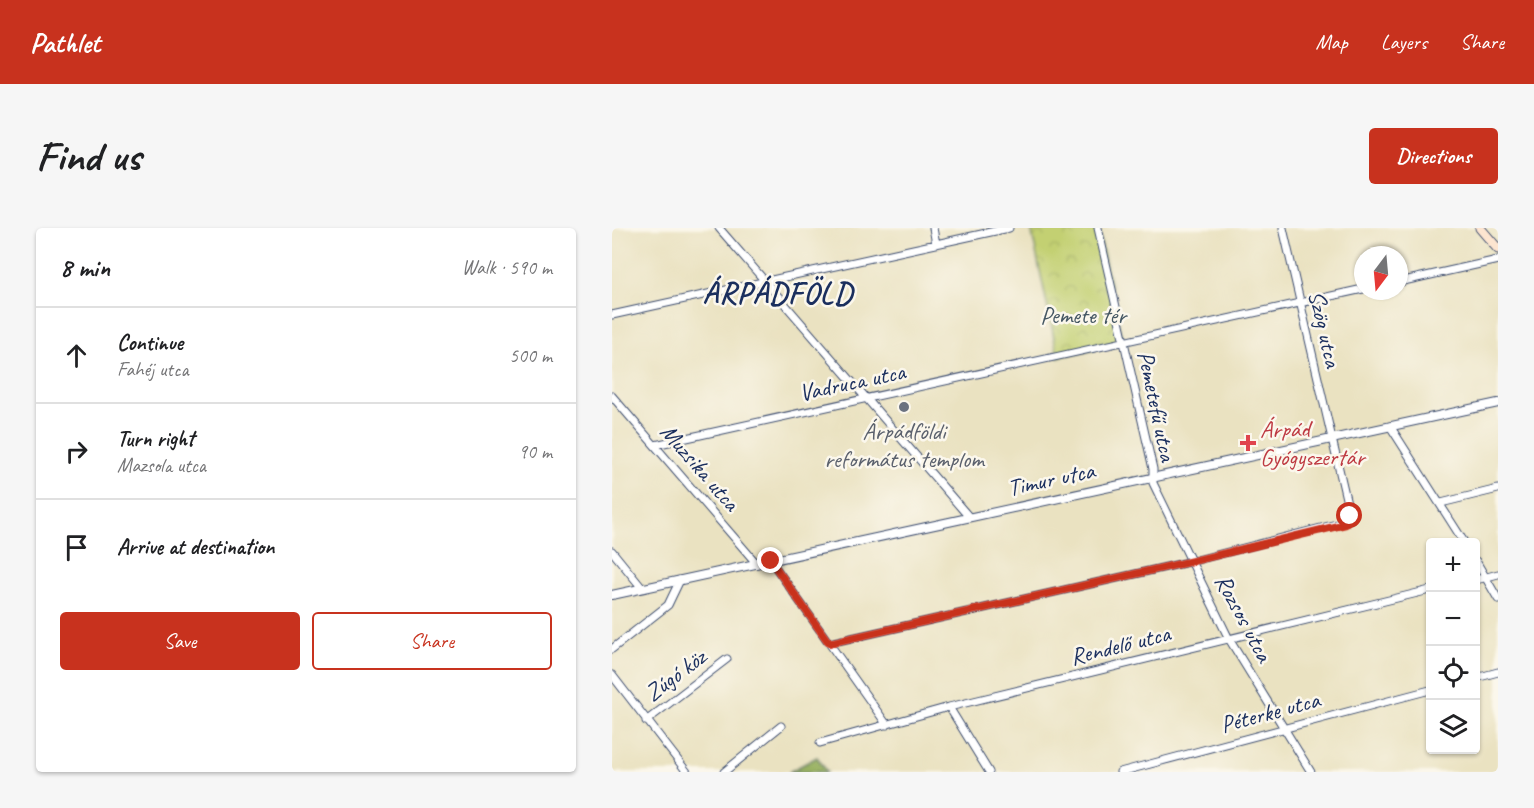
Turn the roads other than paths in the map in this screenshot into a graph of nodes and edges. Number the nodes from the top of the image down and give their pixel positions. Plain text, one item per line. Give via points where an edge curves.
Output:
1 (719, 228) edge
2 (933, 228) edge
3 (1009, 228) edge
4 (1098, 228) edge
5 (1283, 228) edge
6 (1480, 228) edge
7 (936, 244) junction
8 (1498, 249) edge
9 (1498, 260) edge
10 (1408, 280) edge
11 (766, 281) junction
12 (1354, 291) edge
13 (1299, 303) junction
14 (612, 315) edge
15 (1123, 343) junction
16 (612, 396) edge
17 (867, 399) junction
18 (1498, 403) edge
19 (1390, 426) junction
20 (1331, 438) junction
21 (655, 445) junction
22 (1153, 477) junction
23 (1498, 489) edge
24 (1441, 503) junction
25 (969, 517) junction
26 (1461, 538) edge
27 (612, 551) edge
28 (771, 561) junction
29 (1193, 561) junction
30 (758, 564) junction
31 (1480, 568) edge
32 (1498, 574) edge
33 (1485, 577) junction
34 (1480, 579) edge
35 (680, 580) junction
36 (642, 588) junction
37 (1426, 591) edge
38 (612, 595) edge
39 (1498, 598) edge
40 (1229, 639) junction
41 (829, 643) junction
42 (612, 649) edge
43 (727, 659) dead end
44 (1498, 672) edge
45 (612, 675) edge
46 (1480, 677) edge
47 (1426, 691) edge
48 (949, 707) junction
49 (646, 721) junction
50 (887, 725) junction
51 (781, 726) dead end
52 (1284, 728) junction
53 (820, 743) dead end
54 (687, 772) edge
55 (724, 772) edge
56 (989, 772) edge
57 (1120, 772) edge
58 (1311, 772) edge

1 - 11 street
2 - 7 street
3 - 7 street
4 - 15 street
5 - 13 street, Szög utca
6 - 8 main road
7 - 11 street
9 - 10 street
11 - 14 street
11 - 17 street
12 - 13 street
13 - 15 street
13 - 20 street, Szög utca
15 - 17 street, Vadruca utca
15 - 22 street, Pemetefű utca
16 - 21 street, Muzsika utca
17 - 21 street, Vadruca utca
17 - 25 street
18 - 19 street, Timur utca
19 - 20 street, Timur utca
19 - 24 street
20 - 22 street, Timur utca
20 - 29 street, Szög utca via 1348,521
21 - 30 street, Muzsika utca
22 - 25 street, Timur utca
22 - 29 street, Rozsos utca via 1162,503
23 - 24 street
24 - 26 street
25 - 28 street, Timur utca
27 - 36 street
28 - 30 street, Timur utca
28 - 41 street
29 - 40 street, Rozsos utca
29 - 41 street
30 - 35 street, Timur utca
31 - 33 street
32 - 33 street
33 - 34 street
33 - 39 street
35 - 36 street, Timur utca
35 - 42 street via 668,605
36 - 38 street, Timur utca
37 - 40 street, Rendelő utca
40 - 48 street, Rendelő utca
40 - 52 street, Rozsos utca
41 - 50 street
43 - 49 street, Zúgó köz
44 - 46 street
45 - 49 street
47 - 52 street, Péterke utca
48 - 50 street, Rendelő utca
48 - 56 street
49 - 54 street
50 - 53 street, Rendelő utca
51 - 55 street
52 - 57 street, Péterke utca
52 - 58 street, Rozsos utca

